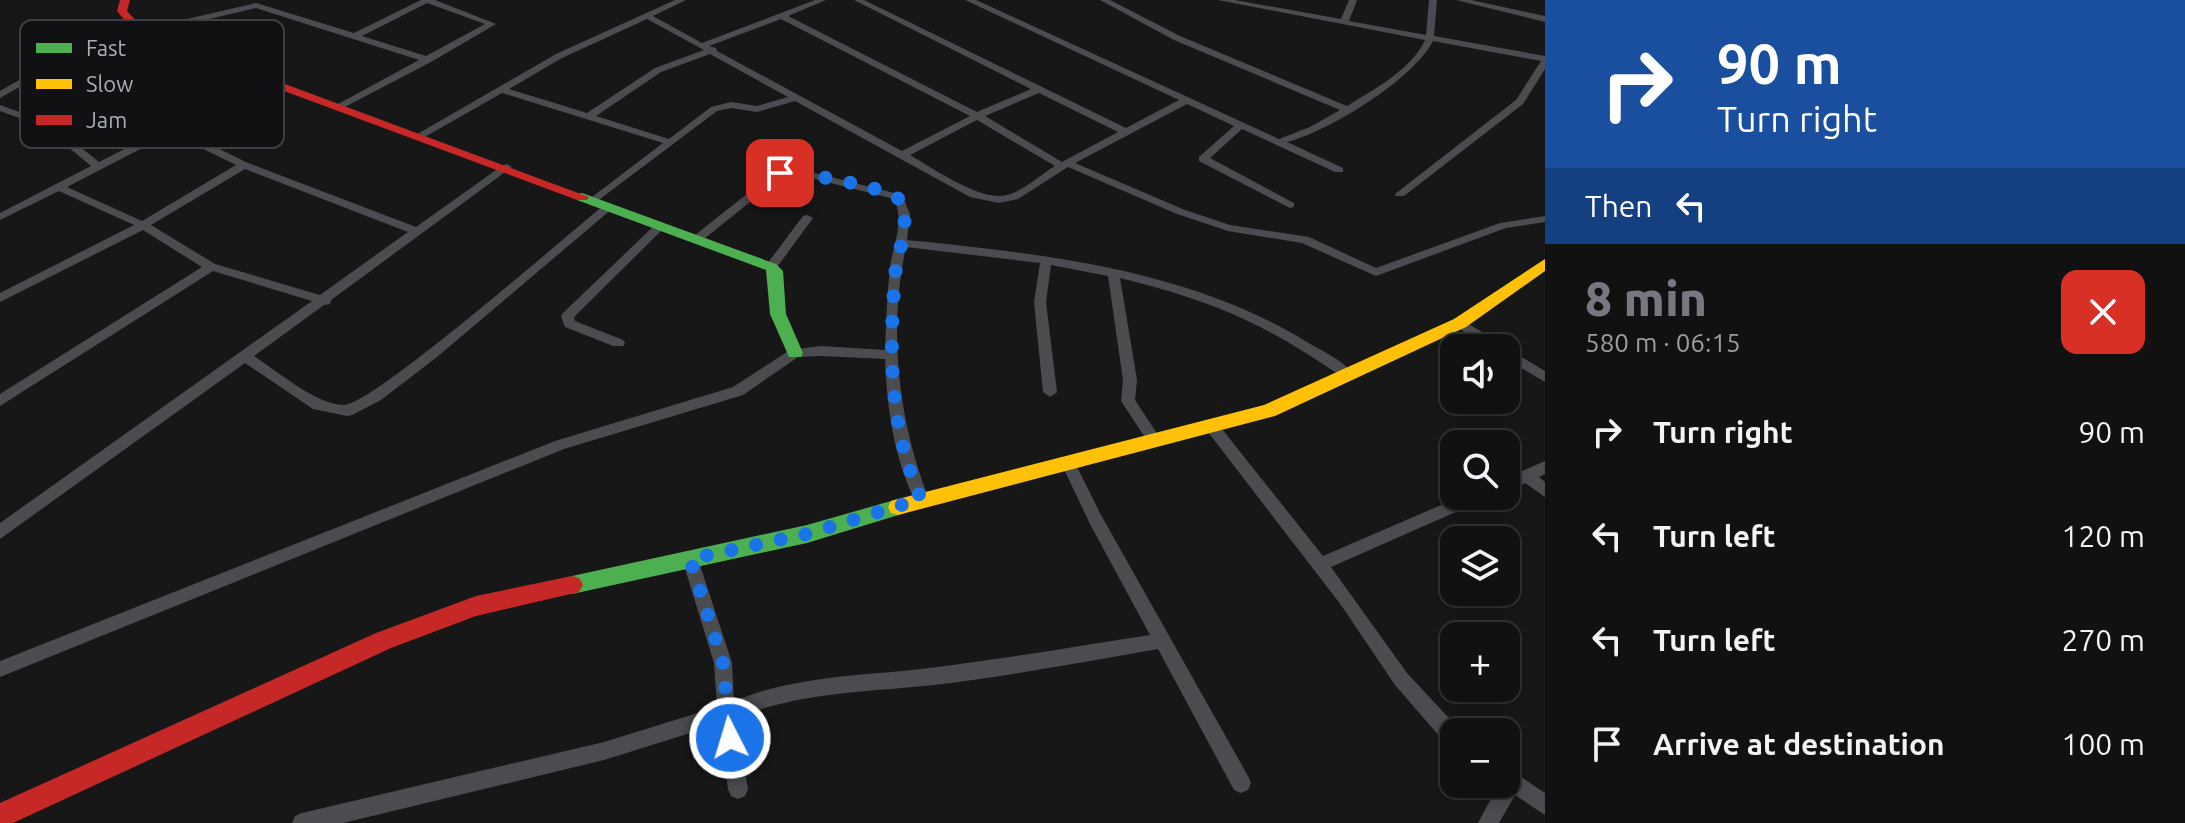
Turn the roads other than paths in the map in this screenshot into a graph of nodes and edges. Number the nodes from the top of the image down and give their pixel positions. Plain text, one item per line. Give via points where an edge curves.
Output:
1 (125, 0) edge
2 (427, 0) edge
3 (682, 0) edge
4 (822, 0) edge
5 (858, 0) edge
6 (969, 0) edge
7 (998, 0) edge
8 (1104, 0) edge
9 (1222, 0) edge
10 (1274, 0) edge
11 (1353, 0) edge
12 (1433, 0) edge
13 (1465, 0) edge
14 (983, 6) junction
15 (1270, 10) junction
16 (645, 15) junction
17 (780, 15) junction
18 (1545, 19) edge
19 (128, 20) edge
20 (193, 20) edge
21 (1344, 23) junction
22 (355, 36) junction
23 (1429, 36) junction
24 (708, 47) junction
25 (428, 60) junction
26 (1545, 60) edge
27 (20, 83) edge
28 (284, 86) edge
29 (500, 89) junction
30 (1037, 90) junction
31 (0, 95) edge
32 (798, 97) junction
33 (1186, 100) junction
34 (341, 106) junction
35 (0, 108) edge
36 (1346, 109) junction
37 (20, 115) edge
38 (589, 116) junction
39 (977, 116) junction
40 (1241, 125) junction
41 (1124, 131) junction
42 (419, 136) junction
43 (1281, 141) junction
44 (669, 142) junction
45 (76, 148) edge
46 (134, 148) edge
47 (210, 148) edge
48 (902, 155) junction
49 (1065, 164) junction
50 (244, 165) junction
51 (98, 166) junction
52 (507, 167) junction
53 (1339, 170) dead end
54 (59, 187) junction
55 (1400, 194) dead end
56 (600, 205) junction
57 (1290, 205) dead end
58 (0, 217) edge
59 (807, 218) dead end
60 (1545, 219) edge
61 (143, 225) junction
62 (661, 225) junction
63 (418, 232) junction
64 (696, 239) junction
65 (903, 243) junction
66 (1046, 261) junction
67 (1545, 264) edge
68 (211, 267) junction
69 (771, 267) junction
70 (1114, 276) junction
71 (0, 298) edge
72 (326, 301) junction
73 (1460, 323) junction
74 (1477, 334) edge
75 (618, 343) dead end
76 (795, 353) junction
77 (890, 355) junction
78 (244, 356) junction
79 (1520, 362) edge
80 (1346, 373) junction
81 (1545, 377) edge
82 (1050, 392) dead end
83 (0, 401) edge
84 (1213, 428) junction
85 (1153, 438) junction
86 (1068, 463) junction
87 (1545, 467) edge
88 (1528, 476) junction
89 (1520, 479) edge
90 (1545, 491) edge
91 (921, 499) junction
92 (1446, 510) edge
93 (0, 532) edge
94 (690, 559) junction
95 (1320, 565) junction
96 (1160, 641) junction
97 (0, 669) edge
98 (726, 713) junction
99 (1440, 722) edge
100 (1241, 783) dead end
101 (1520, 787) edge
102 (738, 789) dead end
103 (1500, 798) edge
104 (1545, 805) edge
105 (0, 816) edge
106 (302, 823) edge
107 (1488, 823) edge

1 - 19 street via 122,11
2 - 22 street
2 - 25 street via 492,24
3 - 16 street
4 - 17 street
5 - 30 street
6 - 14 street
7 - 14 street
8 - 36 street via 1187,42
9 - 15 street
10 - 15 street
11 - 21 street
12 - 23 street
13 - 18 street
14 - 33 street
15 - 21 street
16 - 24 street
16 - 29 street
17 - 24 street
17 - 39 street
20 - 22 street via 256,5
21 - 23 street
22 - 25 street
23 - 26 street
23 - 36 street via 1428,45 1404,70
24 - 32 street
24 - 38 street via 658,70
25 - 34 street
26 - 55 street via 1520,102
27 - 31 street
28 - 34 street
29 - 38 street
29 - 42 street
30 - 39 street
30 - 41 street
32 - 44 street via 757,109 721,106
32 - 48 street
33 - 40 street
33 - 41 street
34 - 42 street
35 - 37 street
36 - 43 street via 1304,135
38 - 44 street
39 - 48 street
39 - 49 street
40 - 43 street
40 - 57 street via 1203,159
41 - 49 street
42 - 52 street
43 - 53 street
44 - 56 street
45 - 51 street
46 - 51 street
47 - 50 street
48 - 49 street via 974,195 999,200 1014,197
49 - 60 street via 1181,212 1228,228 1305,240 1376,272 1504,225
50 - 61 street
50 - 63 street
51 - 54 street
52 - 56 street
52 - 63 street
54 - 58 street
54 - 61 street
56 - 62 street
56 - 78 street via 432,354 358,406 337,410 318,405
59 - 69 street
61 - 68 street
61 - 71 street
62 - 64 street
62 - 75 street via 567,316 570,324
63 - 72 street
64 - 65 street via 763,184 789,172 898,197
64 - 69 street
65 - 66 street
65 - 77 street via 896,263
66 - 70 street
66 - 82 street via 1040,302
67 - 73 street
68 - 72 street
68 - 83 street
69 - 76 street via 778,314
70 - 80 street via 1245,314
70 - 85 street via 1130,380 1128,401
72 - 78 street
73 - 74 street
73 - 80 street
76 - 77 street
76 - 97 street via 738,391 560,445
77 - 91 street via 895,422
78 - 93 street
79 - 81 street
80 - 84 street via 1304,397
84 - 85 street
84 - 95 street
85 - 86 street
86 - 91 street
86 - 96 street
87 - 88 street
88 - 89 street
88 - 90 street
91 - 94 street via 807,534
92 - 95 street
94 - 98 street via 723,663
94 - 105 street via 523,594 428,621
95 - 99 street via 1401,679
96 - 98 street via 802,692 746,703
96 - 100 street
98 - 102 street
98 - 106 street via 604,751
101 - 104 street
103 - 107 street

